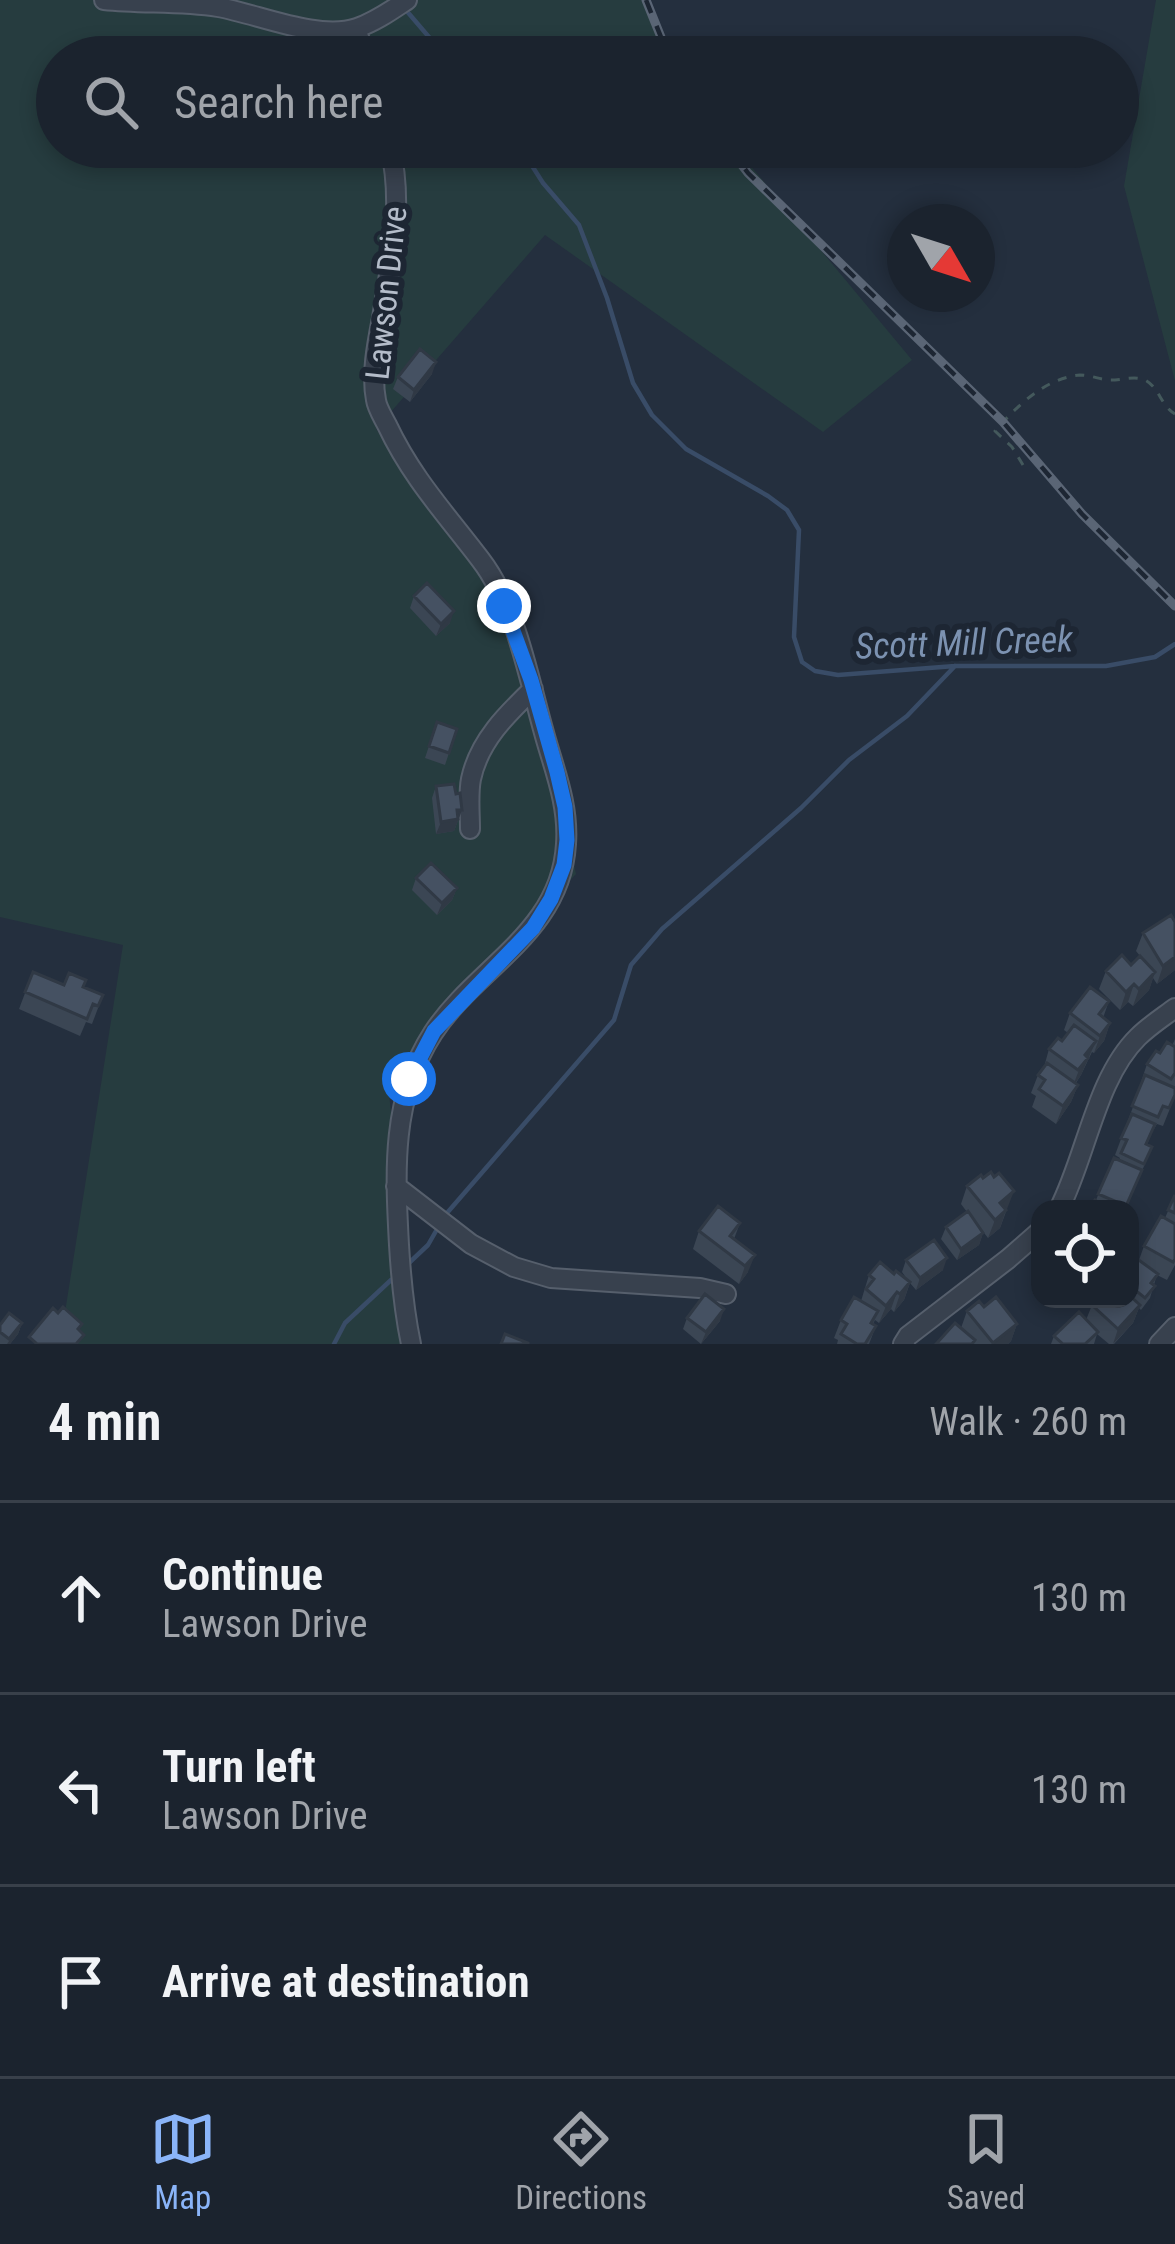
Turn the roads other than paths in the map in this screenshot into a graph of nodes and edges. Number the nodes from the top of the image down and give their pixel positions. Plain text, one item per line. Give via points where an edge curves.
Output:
1 (104, 0) edge
2 (400, 4) edge
3 (356, 29) junction
4 (358, 36) edge
5 (395, 168) edge
6 (533, 688) junction
7 (470, 829) dead end
8 (1175, 1008) edge
9 (396, 1186) junction
10 (1064, 1200) edge
11 (1031, 1238) edge
12 (726, 1294) dead end
13 (1175, 1327) edge
14 (411, 1344) edge
15 (903, 1344) edge
16 (1159, 1344) edge

1 - 3 street
2 - 3 street
3 - 4 street
5 - 6 street, Lawson Drive via 376,402 429,498 489,573
6 - 7 street via 483,747 471,780
6 - 9 street, Lawson Drive via 565,807 564,865 533,928 425,1047 401,1108
8 - 10 street via 1135,1040 1112,1074
9 - 12 street via 514,1268
9 - 14 street, Lawson Drive
11 - 15 street
13 - 16 street

